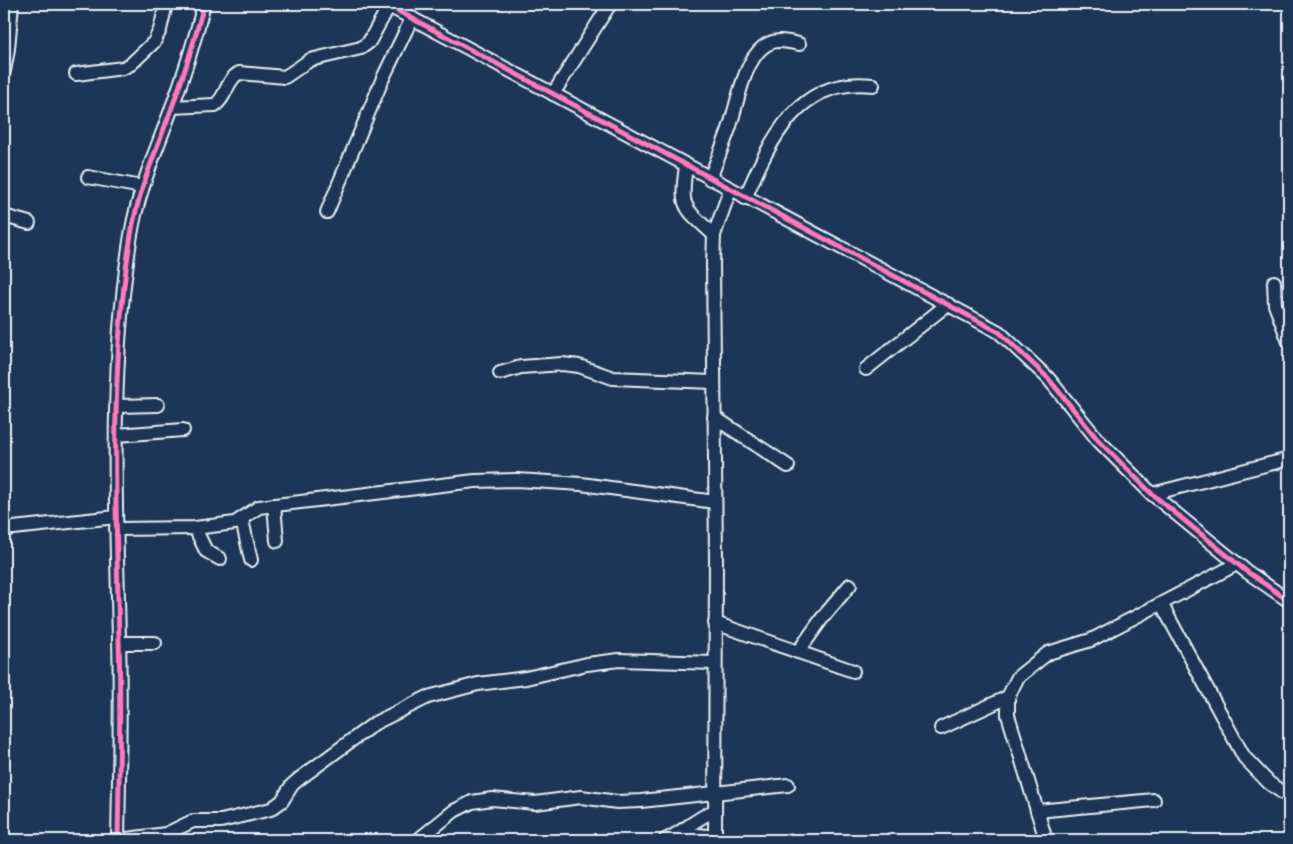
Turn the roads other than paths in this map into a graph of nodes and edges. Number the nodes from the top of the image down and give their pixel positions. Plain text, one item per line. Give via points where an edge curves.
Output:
1 (12, 4) edge
2 (166, 4) edge
3 (204, 4) edge
4 (610, 4) edge
5 (387, 5) edge
6 (412, 18) junction
7 (799, 44) dead end
8 (4, 71) edge
9 (76, 74) dead end
10 (873, 85) dead end
11 (553, 94) junction
12 (172, 107) junction
13 (686, 166) junction
14 (88, 178) dead end
15 (710, 179) junction
16 (142, 187) junction
17 (730, 190) junction
18 (745, 198) junction
19 (327, 212) dead end
20 (4, 216) edge
21 (29, 223) dead end
22 (714, 235) junction
23 (1274, 282) dead end
24 (948, 304) junction
25 (1289, 342) edge
26 (866, 369) dead end
27 (500, 373) dead end
28 (713, 382) junction
29 (158, 405) dead end
30 (117, 406) junction
31 (714, 417) junction
32 (182, 430) dead end
33 (117, 435) junction
34 (1289, 458) edge
35 (788, 466) dead end
36 (1152, 494) junction
37 (715, 502) junction
38 (274, 505) junction
39 (242, 520) junction
40 (116, 523) junction
41 (195, 528) junction
42 (4, 529) edge
43 (277, 541) dead end
44 (220, 559) dead end
45 (251, 560) dead end
46 (1238, 564) junction
47 (850, 584) dead end
48 (1289, 601) edge
49 (1162, 605) junction
50 (715, 623) junction
51 (120, 643) junction
52 (155, 643) dead end
53 (798, 652) junction
54 (714, 663) junction
55 (853, 672) dead end
56 (1008, 697) junction
57 (941, 728) dead end
58 (788, 785) dead end
59 (715, 794) junction
60 (1289, 796) edge
61 (1154, 800) dead end
62 (714, 811) junction
63 (1037, 811) junction
64 (682, 833) junction
65 (715, 839) edge
66 (118, 840) edge
67 (418, 840) edge
68 (665, 840) edge
69 (1046, 840) edge

1 - 8 street
2 - 9 street via 154,42 131,64 123,68
3 - 12 street
4 - 11 street
5 - 6 street
5 - 12 street via 369,42 361,48 310,60 285,78 239,73 230,80 219,103
6 - 11 street
6 - 19 street
7 - 15 street via 773,41 753,59
10 - 18 street via 847,84 830,88 800,107 787,119 766,150
11 - 13 street
12 - 16 street
13 - 15 street
13 - 22 street via 682,193 684,203 689,212
14 - 16 street
15 - 17 street
16 - 30 street via 131,233 124,286
17 - 18 street
17 - 22 street
18 - 24 street
20 - 21 street
22 - 28 street
23 - 25 street via 1275,305
24 - 26 street
24 - 36 street via 998,332 1022,353 1048,378 1098,440
27 - 28 street via 521,367 562,364 580,366 612,378
28 - 31 street
29 - 30 street
30 - 33 street
31 - 35 street
31 - 37 street
32 - 33 street
33 - 40 street
34 - 36 street
36 - 46 street
37 - 38 street via 581,484 517,480 474,481
37 - 50 street
38 - 39 street via 252,510
38 - 43 street
39 - 41 street
39 - 45 street
40 - 41 street
40 - 42 street
40 - 51 street
41 - 44 street via 202,546
46 - 48 street
46 - 49 street
47 - 53 street
49 - 56 street via 1091,640 1048,653 1018,677
49 - 60 street via 1244,757 1269,783
50 - 53 street
50 - 54 street
51 - 52 street
51 - 66 street
53 - 55 street
54 - 59 street
54 - 66 street via 620,660 478,684 428,697 375,723 299,779 282,802 271,809 221,821 193,821 166,834
56 - 57 street
56 - 63 street via 1008,715
58 - 59 street
59 - 62 street
59 - 67 street via 633,802 581,797 535,803 492,799 472,802 454,811
61 - 63 street
62 - 64 street via 688,824
62 - 65 street
63 - 69 street
64 - 65 street
64 - 68 street

